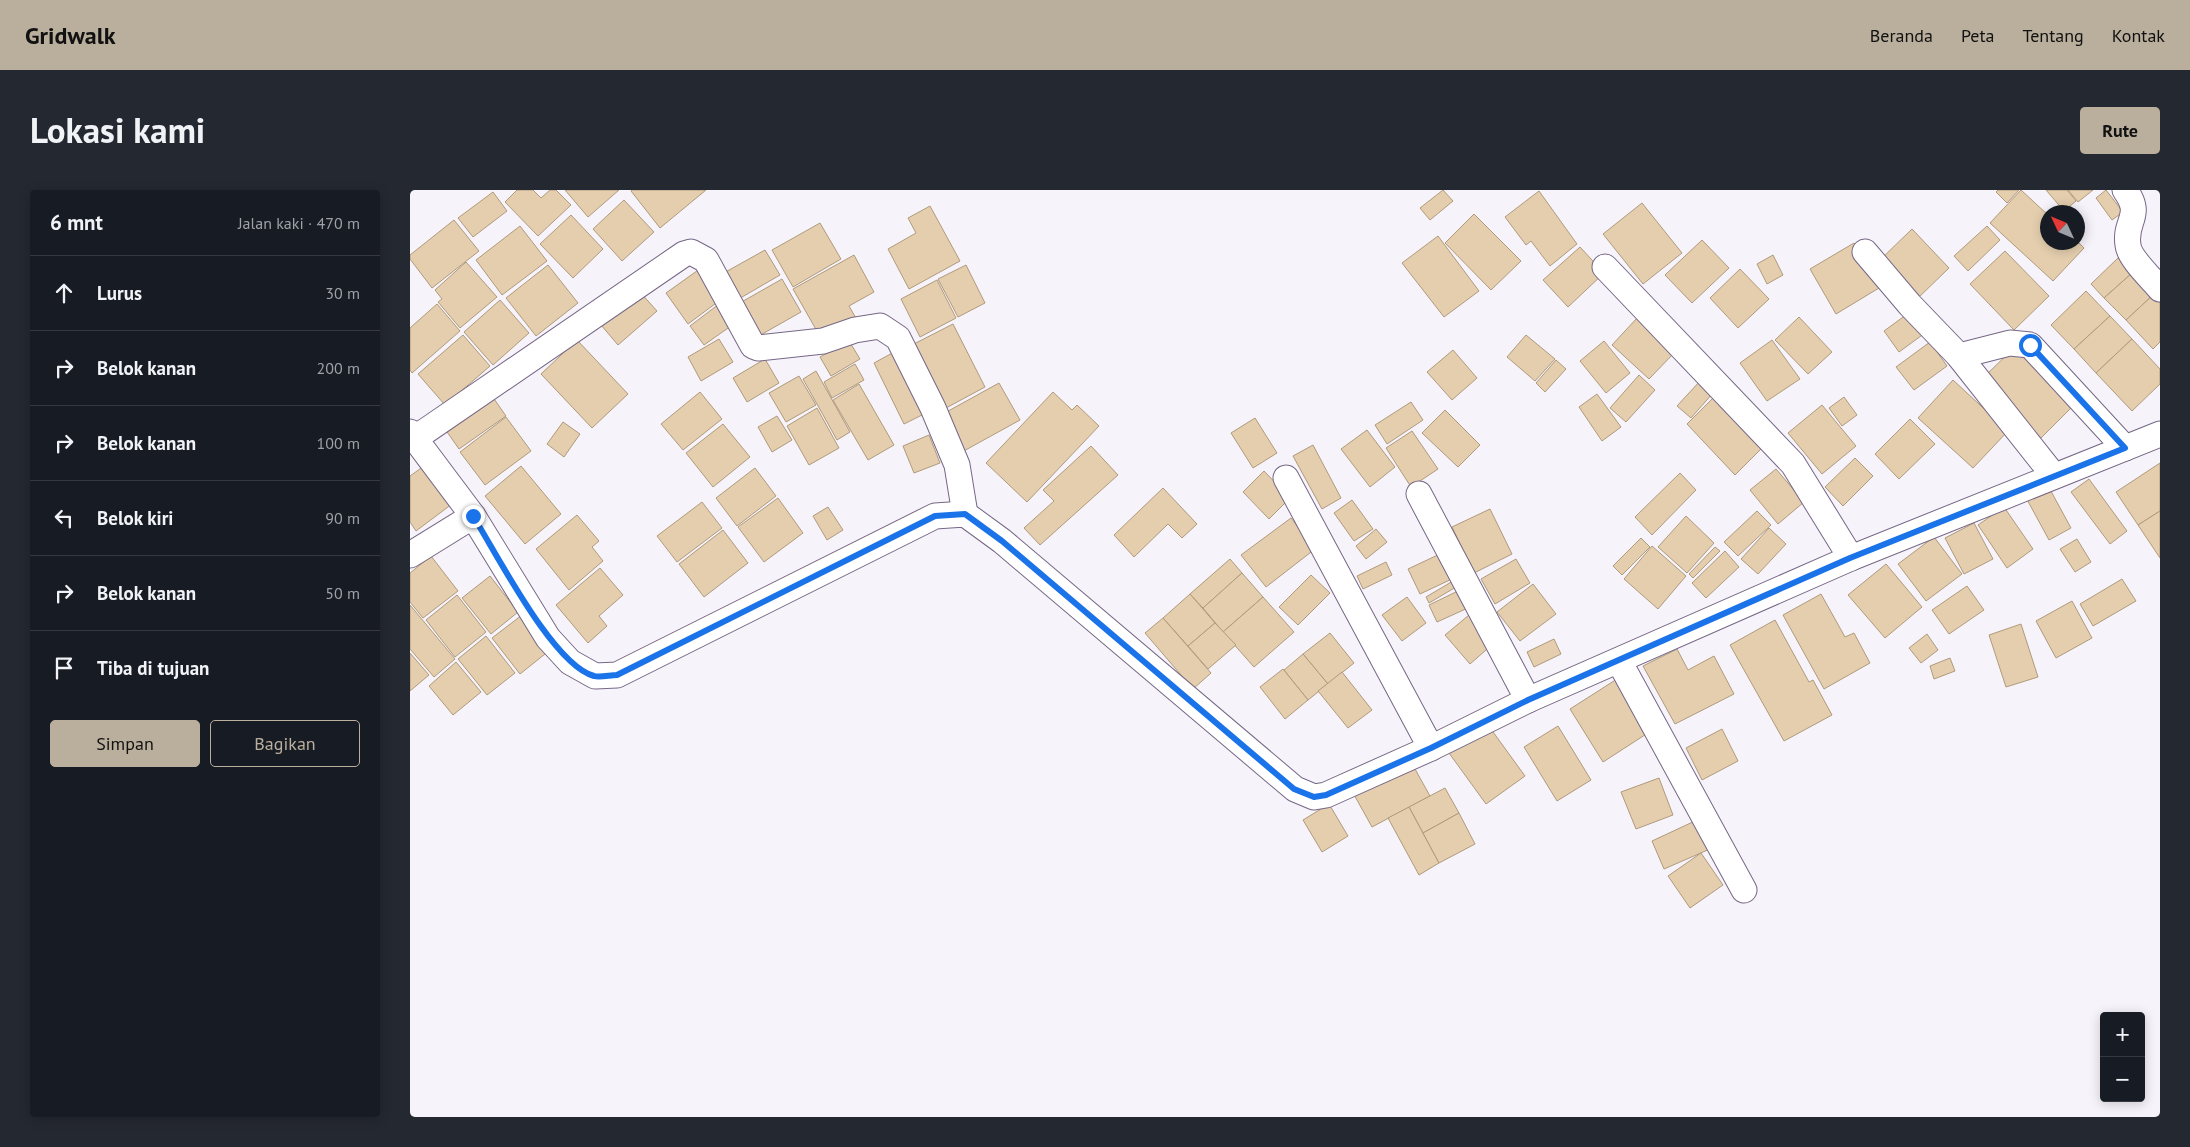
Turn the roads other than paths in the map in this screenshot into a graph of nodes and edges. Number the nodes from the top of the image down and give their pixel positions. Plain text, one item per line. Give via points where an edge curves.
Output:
1 (2125, 190) edge
2 (1865, 252) dead end
3 (1605, 266) dead end
4 (2160, 289) edge
5 (1959, 356) junction
6 (2160, 434) edge
7 (412, 436) edge
8 (2125, 448) junction
9 (2054, 476) junction
10 (1286, 478) dead end
11 (1420, 494) dead end
12 (965, 514) junction
13 (473, 516) junction
14 (410, 555) edge
15 (1850, 558) junction
16 (1619, 661) junction
17 (1528, 700) junction
18 (1431, 748) junction
19 (1744, 890) dead end

1 - 4 street via 2135,208 2128,247
2 - 5 street via 1910,306
3 - 15 street via 1794,464
5 - 8 street via 2010,343 2030,345
5 - 9 street
6 - 8 street
7 - 12 street via 684,254 692,252 706,260 753,346 823,341 880,326 898,338 933,408 956,465
7 - 13 street
8 - 9 street
9 - 15 street
10 - 18 street
11 - 17 street
12 - 13 street via 935,516 617,675 594,676 570,662 548,638
12 - 18 street via 1002,541 1294,789 1314,797 1326,795
13 - 14 street
15 - 16 street
16 - 17 street
16 - 19 street
17 - 18 street

